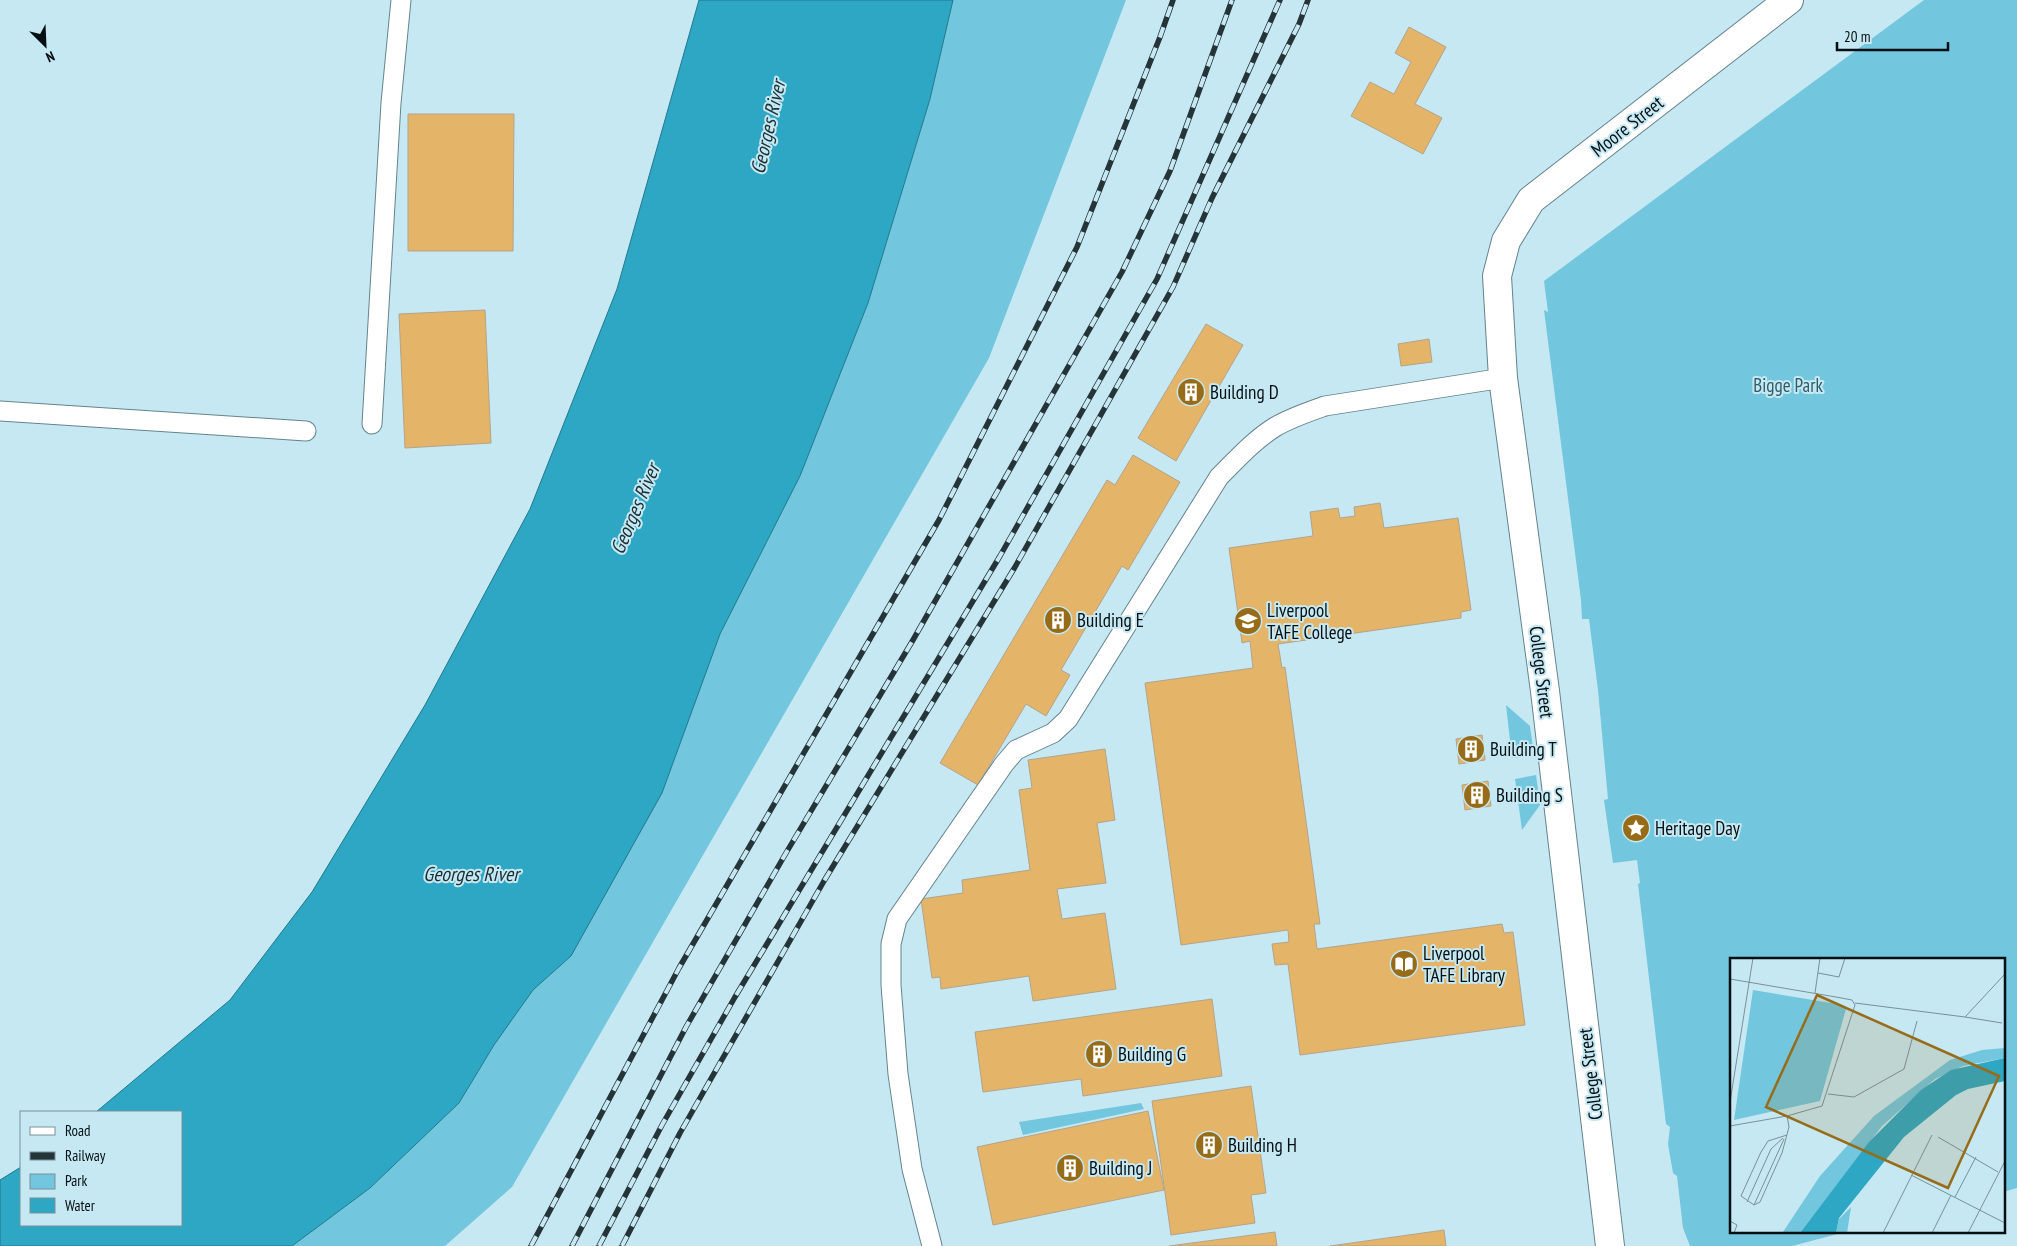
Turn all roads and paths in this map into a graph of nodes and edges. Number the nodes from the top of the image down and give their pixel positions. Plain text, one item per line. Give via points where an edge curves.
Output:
1 (401, 0) edge
2 (1788, 0) edge
3 (1497, 276) joint
4 (1503, 378) junction
5 (0, 411) edge
6 (372, 424) dead end
7 (306, 431) dead end
8 (932, 1246) edge
9 (1610, 1246) edge

1 - 6 lane via 391,103
2 - 3 street, Moore Street via 1531,200 1506,241
3 - 4 street, College Street
4 - 8 lane via 1325,406 1274,428 1245,451 1219,477 1068,719 1053,733 1016,750 1004,764 897,919 891,944 891,985 898,1074 912,1169
4 - 9 street, College Street via 1546,700
5 - 7 lane

